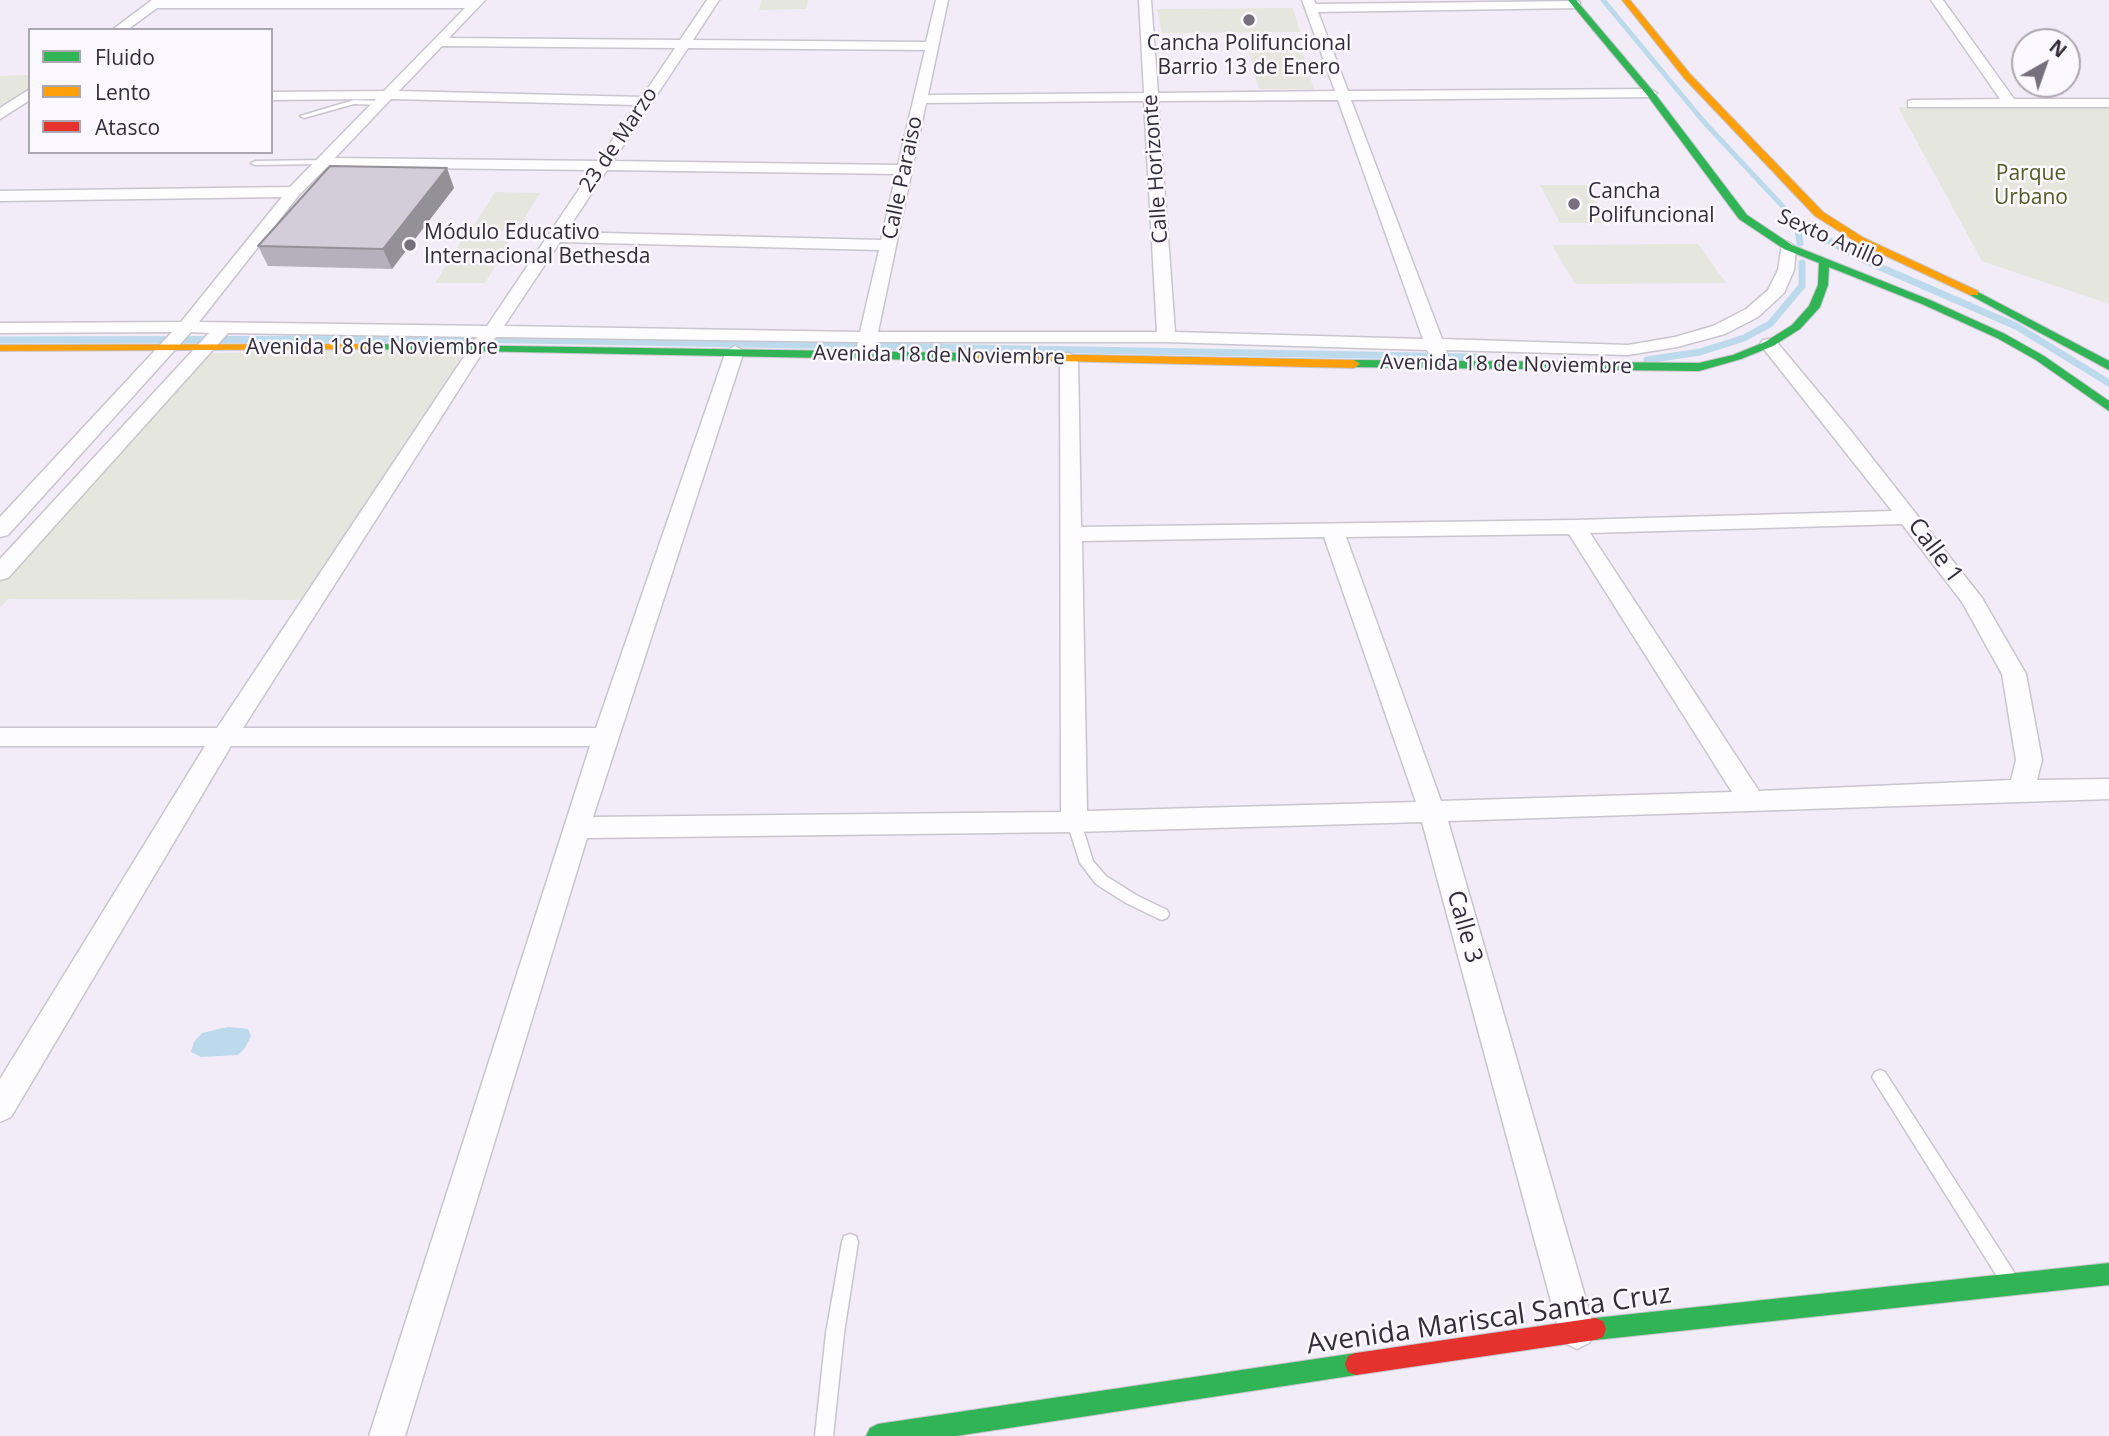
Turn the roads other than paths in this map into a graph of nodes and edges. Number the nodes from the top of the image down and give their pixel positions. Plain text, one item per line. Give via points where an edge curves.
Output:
1 (713, 0) edge
2 (942, 0) edge
3 (1145, 0) edge
4 (1626, 0) edge
5 (1937, 0) edge
6 (157, 2) edge
7 (477, 2) edge
8 (1574, 3) edge
9 (1309, 4) edge
10 (121, 28) edge
11 (440, 42) junction
12 (683, 44) junction
13 (932, 46) junction
14 (1344, 93) junction
15 (1650, 93) junction
16 (1151, 95) junction
17 (28, 96) edge
18 (273, 96) edge
19 (381, 99) junction
20 (921, 99) junction
21 (645, 101) junction
22 (2010, 103) junction
23 (2109, 103) edge
24 (1913, 104) dead end
25 (0, 115) edge
26 (303, 116) dead end
27 (323, 162) junction
28 (255, 163) dead end
29 (604, 165) junction
30 (905, 170) junction
31 (294, 192) junction
32 (0, 196) edge
33 (553, 237) junction
34 (888, 245) junction
35 (1788, 247) junction
36 (1824, 262) junction
37 (0, 328) edge
38 (1166, 337) junction
39 (484, 339) junction
40 (175, 340) junction
41 (211, 340) junction
42 (1769, 344) junction
43 (866, 346) junction
44 (0, 348) edge
45 (735, 351) junction
46 (1438, 354) junction
47 (1069, 358) junction
48 (2109, 366) edge
49 (2109, 407) edge
50 (1909, 517) junction
51 (1575, 527) junction
52 (1, 528) edge
53 (1332, 529) junction
54 (1072, 534) junction
55 (0, 573) edge
56 (225, 735) junction
57 (0, 737) edge
58 (605, 737) junction
59 (2109, 789) edge
60 (2021, 790) junction
61 (1752, 802) junction
62 (1432, 811) junction
63 (1074, 822) junction
64 (578, 828) junction
65 (1162, 914) dead end
66 (1880, 1077) dead end
67 (0, 1107) edge
68 (850, 1242) dead end
69 (2109, 1274) edge
70 (2012, 1284) junction
71 (1577, 1331) junction
72 (387, 1436) edge
73 (824, 1436) edge
74 (878, 1436) edge

1 - 12 street, 23 de Marzo
2 - 13 street, Calle Paraiso
3 - 16 street, Calle Horizonte
4 - 48 street, Sexto Anillo via 1686,76 1819,214 1860,240 1998,304
5 - 22 street
6 - 7 street
6 - 10 street
7 - 11 street
8 - 9 street
8 - 15 street, Sexto Anillo
9 - 14 street
11 - 12 street
11 - 19 street
12 - 13 street
12 - 21 street, 23 de Marzo
13 - 20 street, Calle Paraiso
14 - 15 street
14 - 16 street
14 - 46 street
15 - 35 street, Sexto Anillo via 1743,217
16 - 20 street
16 - 38 street, Calle Horizonte
17 - 25 street
18 - 19 street
19 - 21 street
19 - 26 lane
19 - 27 street
20 - 30 street, Calle Paraiso
21 - 29 street, 23 de Marzo
22 - 23 street
22 - 24 street
27 - 28 lane
27 - 29 street
27 - 31 street
29 - 30 street
29 - 33 street, 23 de Marzo
30 - 34 street, Calle Paraiso
31 - 32 street
31 - 40 street
33 - 34 street
33 - 39 street, 23 de Marzo
34 - 43 street, Calle Paraiso
35 - 36 street, Sexto Anillo
35 - 46 street, Avenida 18 de Noviembre via 1786,270 1774,293 1752,313 1719,330 1628,350
36 - 42 street, Avenida 18 de Noviembre via 1823,285 1814,307 1796,327
36 - 49 street, Sexto Anillo via 2001,336
37 - 40 street, Avenida 18 de Noviembre
38 - 43 street, Avenida 18 de Noviembre
38 - 46 street, Avenida 18 de Noviembre
39 - 41 street, Avenida 18 de Noviembre
39 - 41 street, Avenida 18 de Noviembre
39 - 43 street, Avenida 18 de Noviembre
39 - 45 street, Avenida 18 de Noviembre
39 - 56 street, 23 de Marzo
40 - 41 street, Avenida 18 de Noviembre
40 - 41 street, Avenida 18 de Noviembre
40 - 44 street, Avenida 18 de Noviembre
40 - 52 street
41 - 55 street
42 - 46 street, Avenida 18 de Noviembre via 1699,367
42 - 50 street, Calle 1
43 - 45 street, Avenida 18 de Noviembre
43 - 47 street, Avenida 18 de Noviembre
45 - 58 street
46 - 47 street, Avenida 18 de Noviembre
47 - 54 street
50 - 51 street
50 - 60 street, Calle 1 via 1971,598 2014,674 2029,760
51 - 53 street
51 - 61 street
53 - 54 street
53 - 62 street, Calle 3
54 - 63 street
56 - 57 street
56 - 58 street
56 - 67 street, 23 de Marzo
58 - 64 street
59 - 60 street
60 - 61 street
61 - 62 street
62 - 63 street
62 - 71 street, Calle 3
63 - 64 street
63 - 65 lane via 1087,863 1101,880
64 - 72 street
66 - 70 lane
68 - 73 lane
69 - 70 street, Avenida Mariscal Santa Cruz
70 - 71 street, Avenida Mariscal Santa Cruz
71 - 74 street, Avenida Mariscal Santa Cruz

